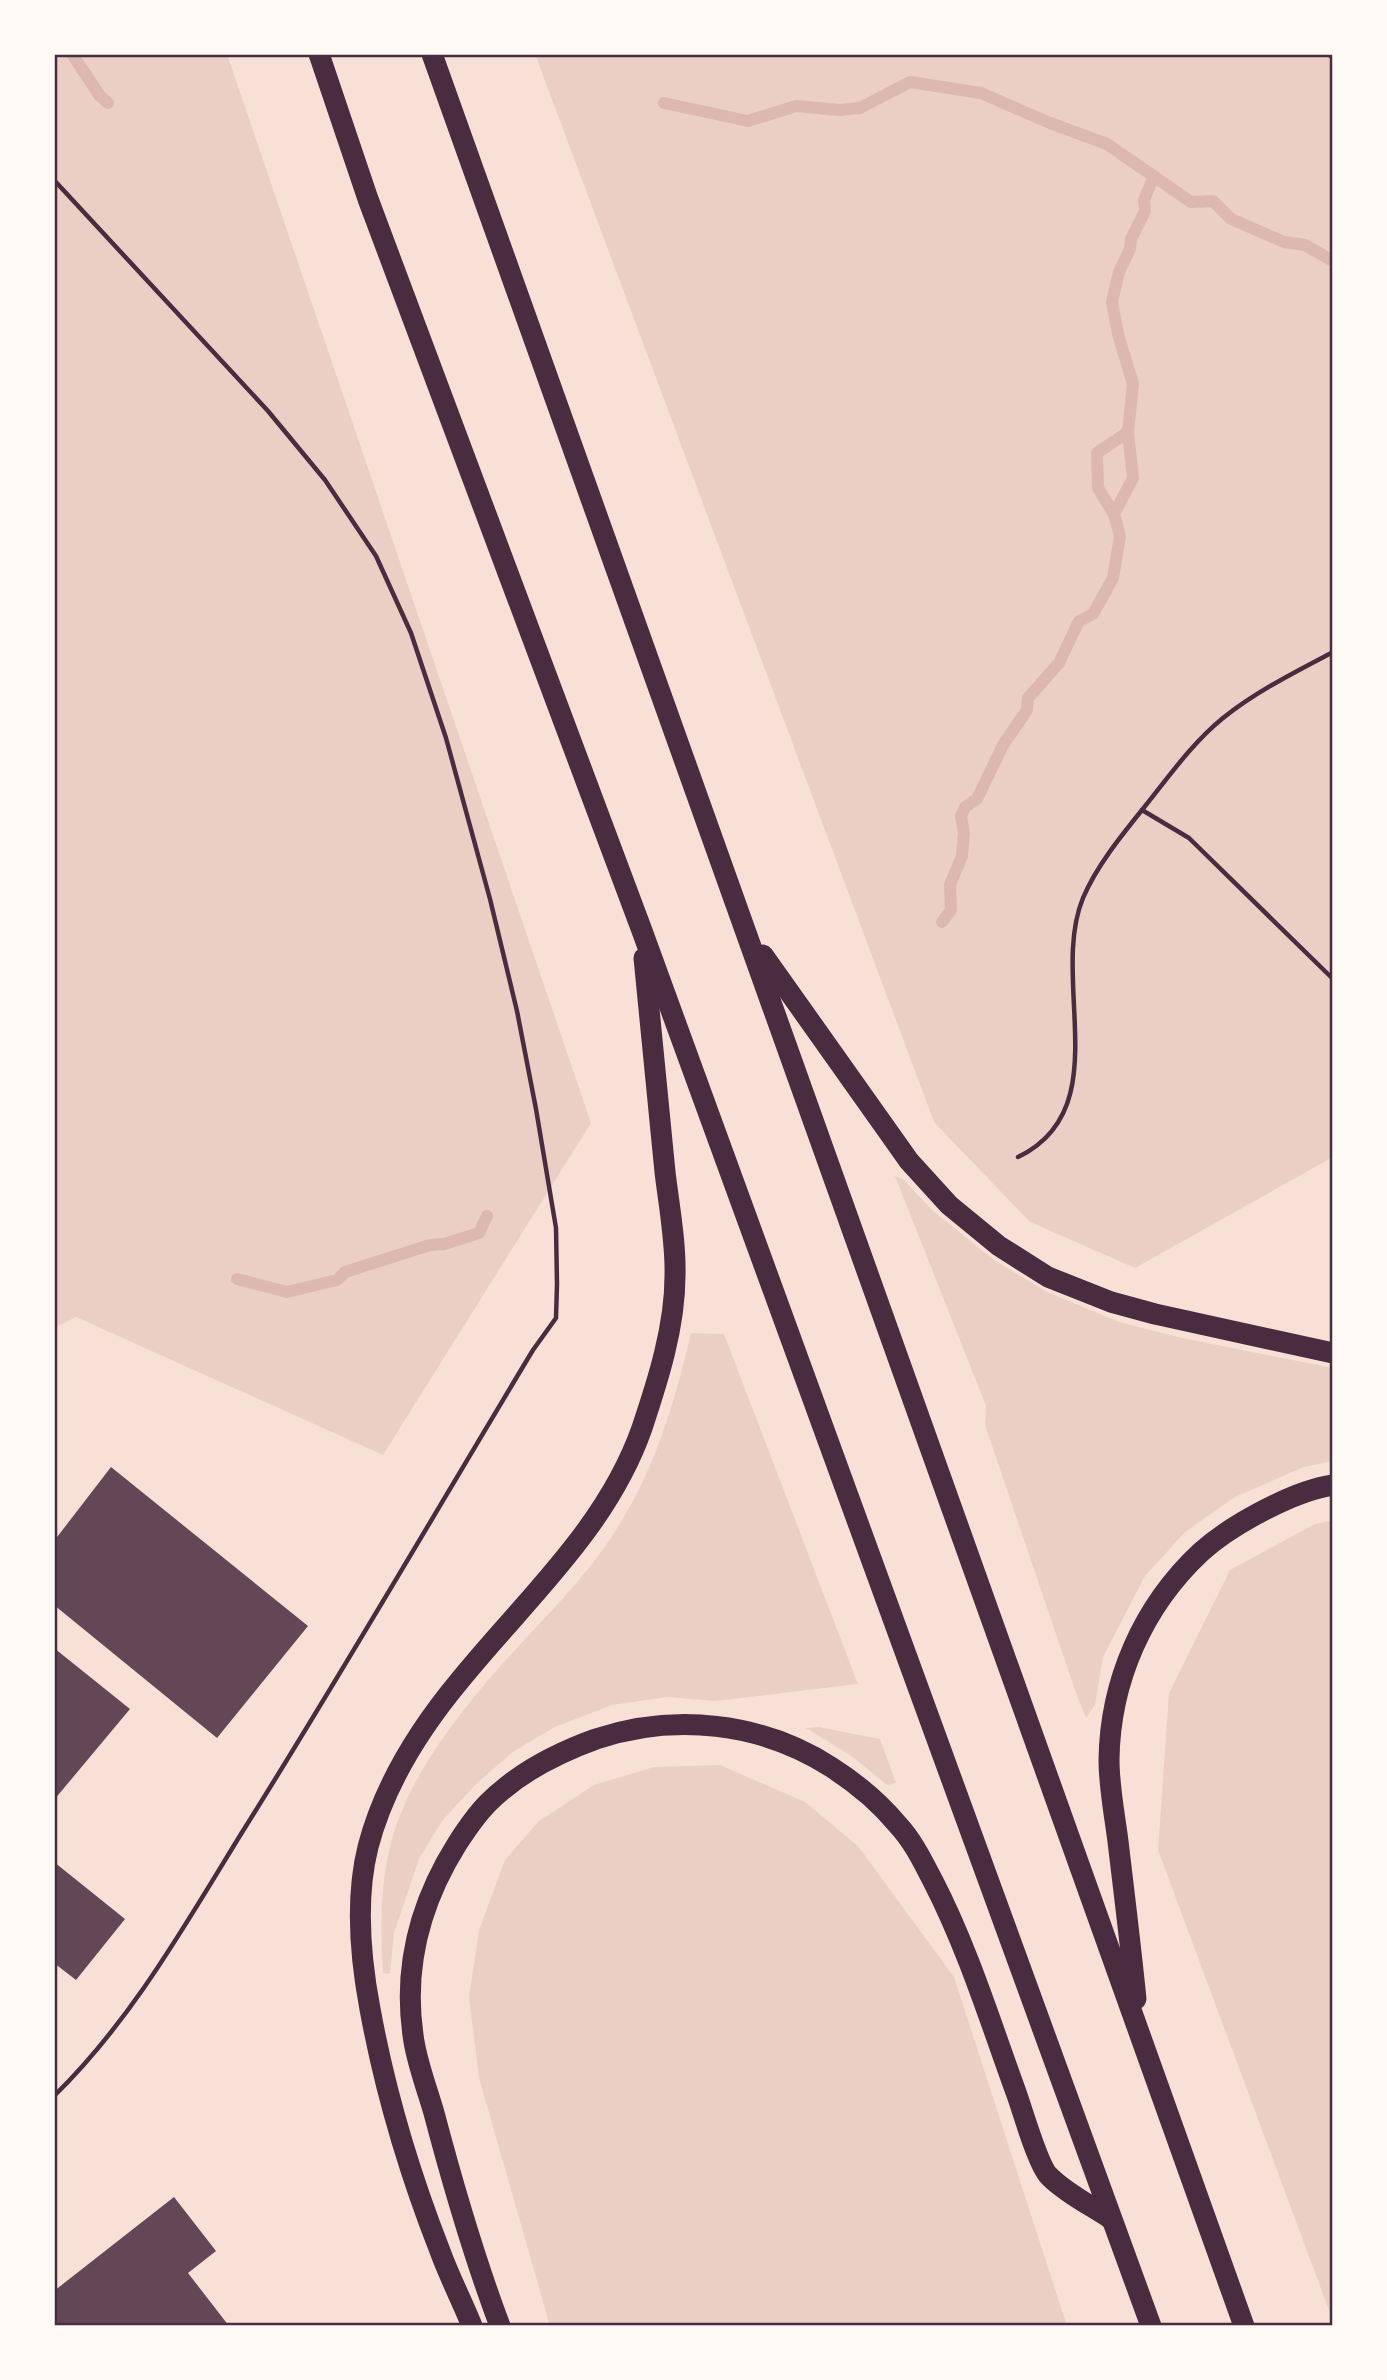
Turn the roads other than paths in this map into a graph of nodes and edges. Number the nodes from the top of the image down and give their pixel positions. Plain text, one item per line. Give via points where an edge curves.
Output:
1 (319, 54) edge
2 (432, 54) edge
3 (641, 928) junction
4 (747, 934) junction
5 (1333, 1353) edge
6 (1333, 1485) edge
7 (1141, 2035) junction
8 (1111, 2219) junction
9 (472, 2326) edge
10 (500, 2326) edge
11 (1151, 2326) edge
12 (1244, 2326) edge

1 - 3 highway via 373,212
2 - 4 highway
3 - 8 highway
3 - 9 highway via 675,1276 657,1379 620,1478 591,1524 459,1681 408,1752 383,1802 360,1892 365,1979 398,2131 440,2252
4 - 5 highway via 909,1161 948,1205 999,1246 1048,1277 1111,1302
4 - 7 highway
6 - 7 highway via 1290,1499 1218,1536 1153,1608 1128,1660 1114,1712 1109,1762
7 - 12 highway
8 - 10 highway via 1047,2175 951,1917 900,1826 834,1769 768,1738 703,1724 642,1727 555,1756 488,1802 433,1885 415,1941 410,2000 413,2037
8 - 11 highway

